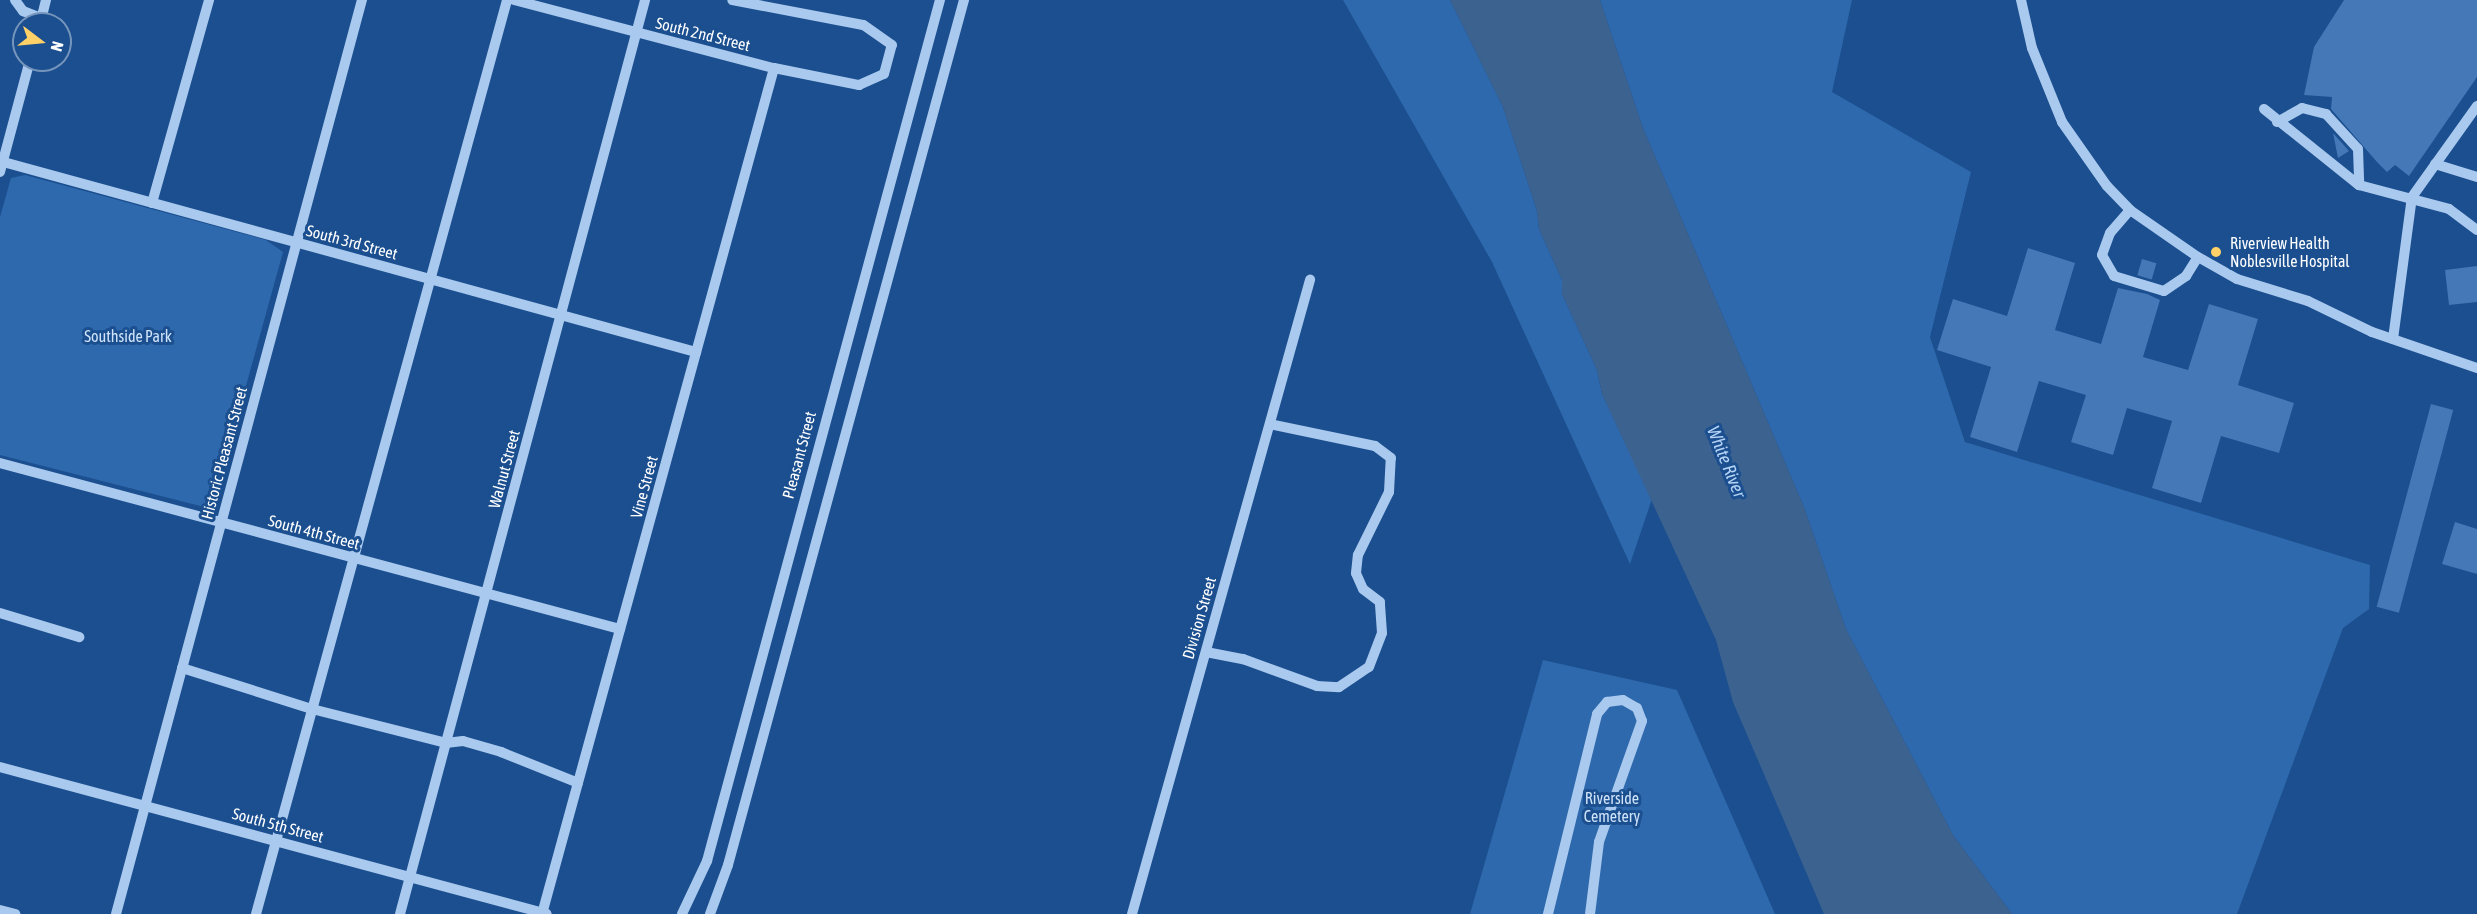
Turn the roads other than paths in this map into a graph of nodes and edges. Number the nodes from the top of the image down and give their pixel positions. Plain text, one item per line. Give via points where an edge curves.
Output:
1 (15, 0) edge
2 (209, 0) edge
3 (362, 0) edge
4 (507, 0) edge
5 (514, 0) edge
6 (645, 0) edge
7 (732, 0) edge
8 (940, 0) edge
9 (964, 0) edge
10 (2021, 0) edge
11 (24, 12) edge
12 (637, 32) junction
13 (774, 68) junction
14 (27, 72) edge
15 (2477, 106) edge
16 (2264, 110) dead end
17 (2277, 122) junction
18 (2436, 164) junction
19 (1, 165) edge
20 (2477, 177) edge
21 (2359, 185) junction
22 (2412, 197) junction
23 (152, 203) junction
24 (2130, 210) junction
25 (2477, 230) edge
26 (297, 243) junction
27 (2198, 257) junction
28 (430, 278) junction
29 (1310, 280) dead end
30 (561, 314) junction
31 (2393, 339) junction
32 (696, 352) junction
33 (2477, 368) edge
34 (1270, 424) junction
35 (0, 463) edge
36 (221, 522) junction
37 (354, 558) junction
38 (486, 593) junction
39 (0, 613) edge
40 (620, 629) junction
41 (79, 637) dead end
42 (1206, 652) junction
43 (182, 668) junction
44 (312, 709) junction
45 (446, 743) junction
46 (0, 767) edge
47 (578, 783) junction
48 (145, 806) junction
49 (278, 840) junction
50 (411, 876) junction
51 (0, 910) edge
52 (545, 913) edge
53 (15, 914) edge
54 (116, 914) edge
55 (256, 914) edge
56 (400, 914) edge
57 (682, 914) edge
58 (710, 914) edge
59 (1132, 914) edge
60 (1548, 914) edge
61 (1590, 914) edge

1 - 11 street
2 - 23 street
3 - 26 street, Historic Pleasant Street
4 - 28 street
5 - 12 street, South 2nd Street
6 - 12 street, Walnut Street
7 - 13 street, South 2nd Street via 863,25 892,45 884,74 859,85
8 - 57 street, Pleasant Street via 707,861
9 - 58 street via 728,865
10 - 24 street via 2032,48 2062,122 2107,186
12 - 13 street, South 2nd Street
12 - 30 street, Walnut Street
13 - 32 street, Vine Street
14 - 19 street
15 - 18 street
16 - 17 street
17 - 21 street
17 - 21 street via 2302,108 2326,114 2358,149
18 - 20 street
18 - 22 street
19 - 23 street, South 3rd Street
21 - 22 street
22 - 25 street via 2449,209
22 - 31 street
23 - 26 street, South 3rd Street
24 - 27 street
24 - 27 street via 2110,233 2102,255 2114,276 2163,291 2186,276
26 - 28 street, South 3rd Street
26 - 36 street, Historic Pleasant Street
27 - 31 street via 2237,279 2308,301
28 - 30 street, South 3rd Street
28 - 37 street
29 - 34 street, Division Street
30 - 32 street, South 3rd Street
30 - 38 street, Walnut Street
31 - 33 street
32 - 40 street, Vine Street
34 - 42 street, Division Street
34 - 42 street via 1375,446 1391,458 1389,492 1358,555 1356,573 1364,589 1380,602 1382,633 1369,666 1339,687 1317,686 1243,659
35 - 36 street, South 4th Street
36 - 37 street, South 4th Street
36 - 43 street, Historic Pleasant Street
37 - 38 street, South 4th Street
37 - 44 street
38 - 40 street, South 4th Street
38 - 45 street, Walnut Street
39 - 41 street
40 - 47 street, Vine Street
42 - 59 street, Division Street
43 - 44 street
43 - 48 street, Historic Pleasant Street
44 - 45 street
44 - 49 street
45 - 47 street via 463,741 501,752
45 - 50 street, Walnut Street
46 - 48 street, South 5th Street
47 - 52 street, Vine Street
48 - 49 street, South 5th Street
48 - 54 street, Historic Pleasant Street
49 - 50 street, South 5th Street
49 - 55 street
50 - 52 street, South 5th Street
50 - 56 street, Walnut Street
51 - 53 street
60 - 61 street via 1597,714 1607,702 1623,700 1636,708 1642,721 1599,842

